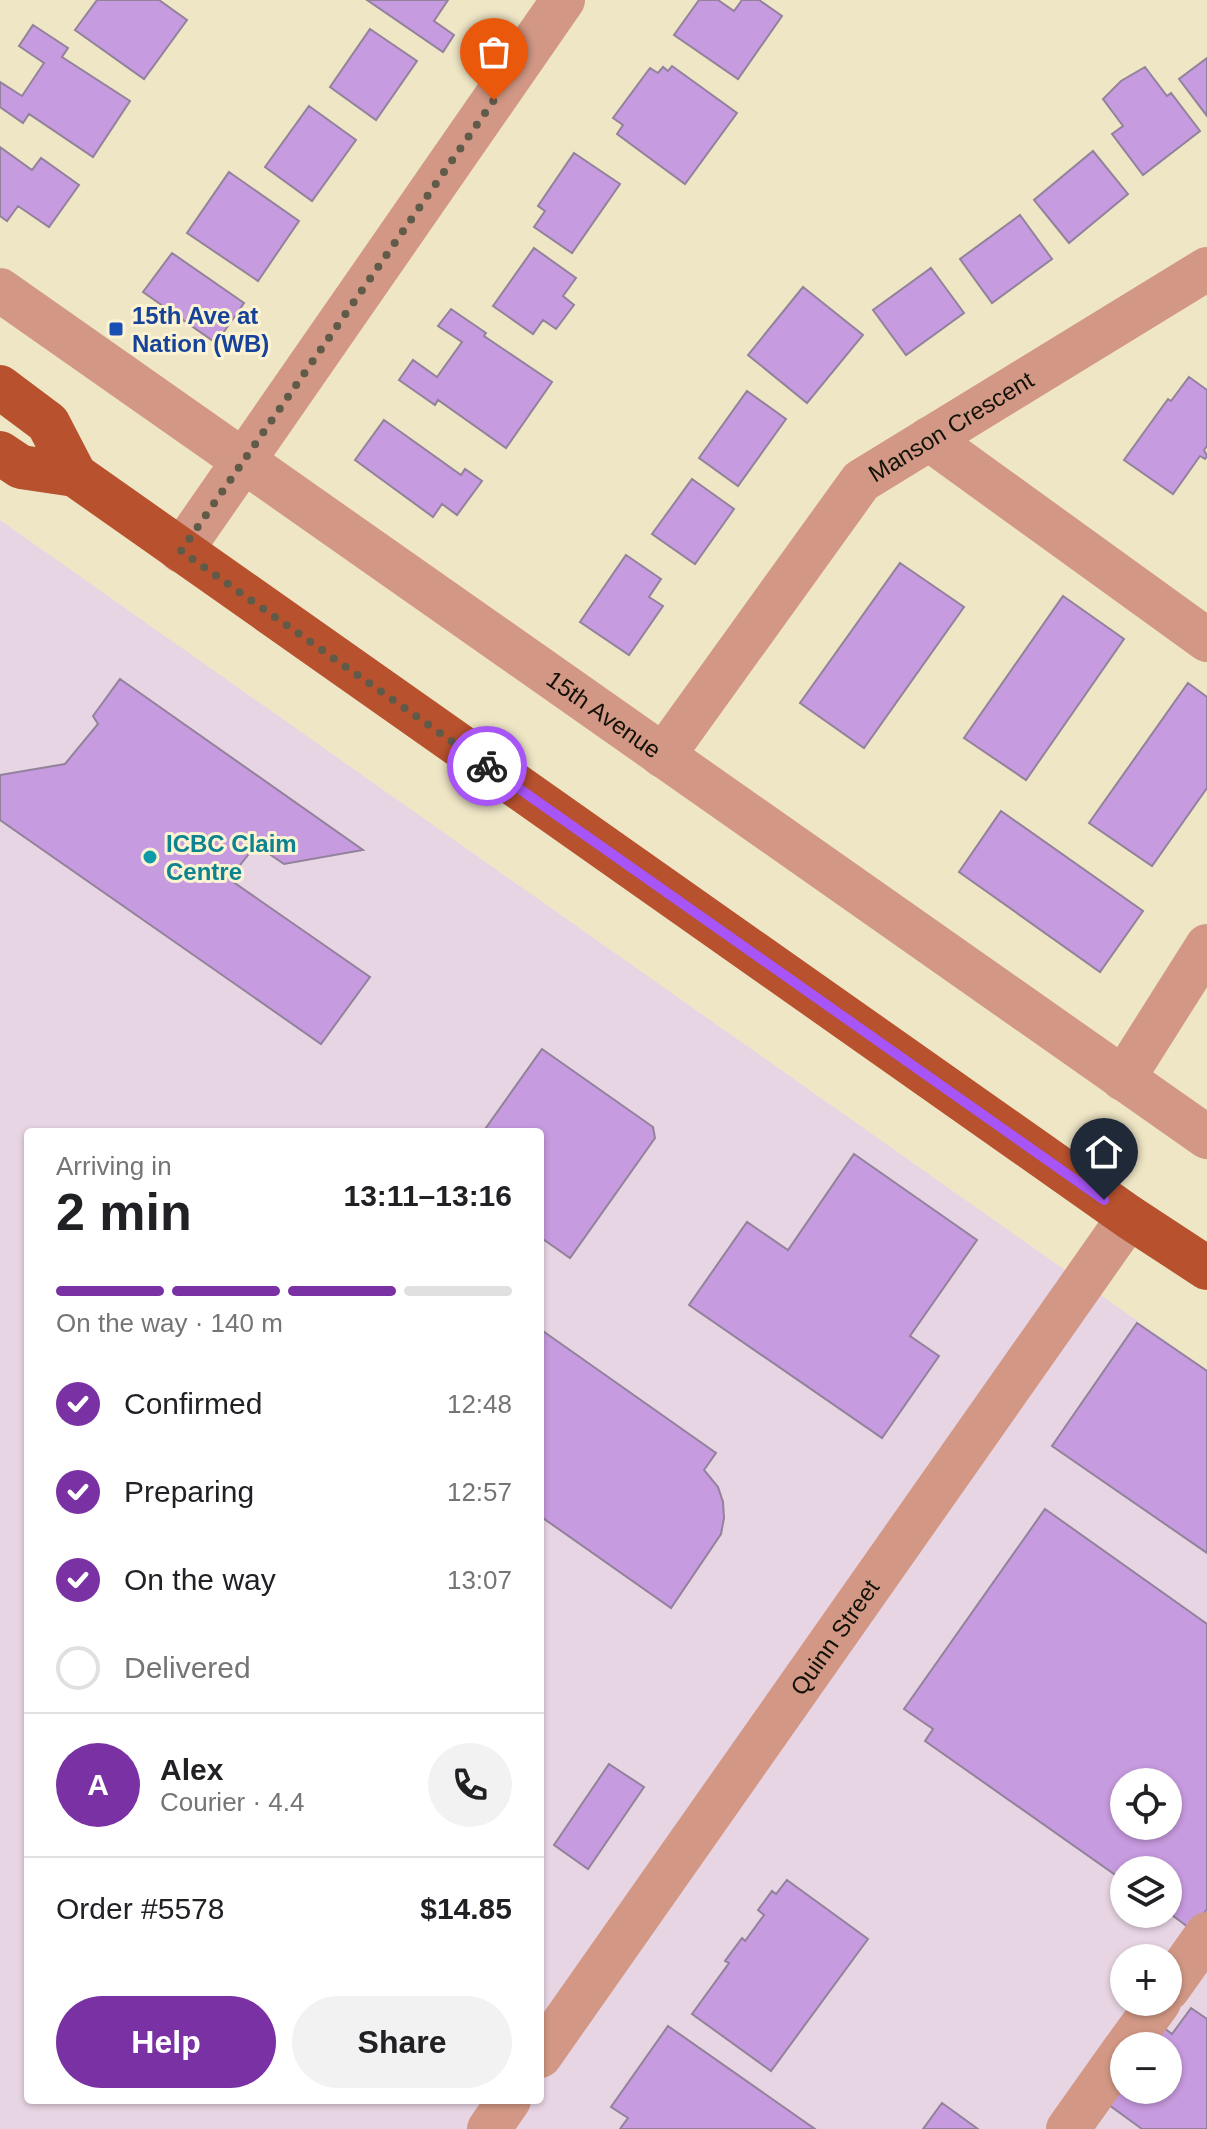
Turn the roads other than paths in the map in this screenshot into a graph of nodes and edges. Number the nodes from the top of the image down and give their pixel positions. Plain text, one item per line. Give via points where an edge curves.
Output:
1 (563, 0) edge
2 (1206, 272) edge
3 (0, 290) edge
4 (0, 387) edge
5 (929, 439) junction
6 (0, 453) edge
7 (244, 462) junction
8 (75, 475) junction
9 (181, 551) junction
10 (1207, 640) edge
11 (663, 756) junction
12 (1207, 946) edge
13 (1123, 1079) junction
14 (1207, 1137) edge
15 (1129, 1217) junction
16 (1207, 1268) edge
17 (1207, 1934) edge
18 (1182, 1969) edge
19 (544, 2050) edge
20 (1110, 2070) edge
21 (506, 2104) edge
22 (489, 2129) edge
23 (1068, 2129) edge

1 - 7 street
2 - 5 street, Manson Crescent
3 - 7 street, 15th Avenue
4 - 8 main road via 48,423
5 - 10 street
5 - 11 street, Manson Crescent via 861,481
6 - 8 main road via 21,467
7 - 9 street
7 - 11 street, 15th Avenue
8 - 9 main road
9 - 15 main road
11 - 13 street, 15th Avenue
12 - 13 street
13 - 14 street, 15th Avenue
15 - 16 main road
15 - 19 street, Quinn Street
17 - 18 street
20 - 23 street
21 - 22 street

